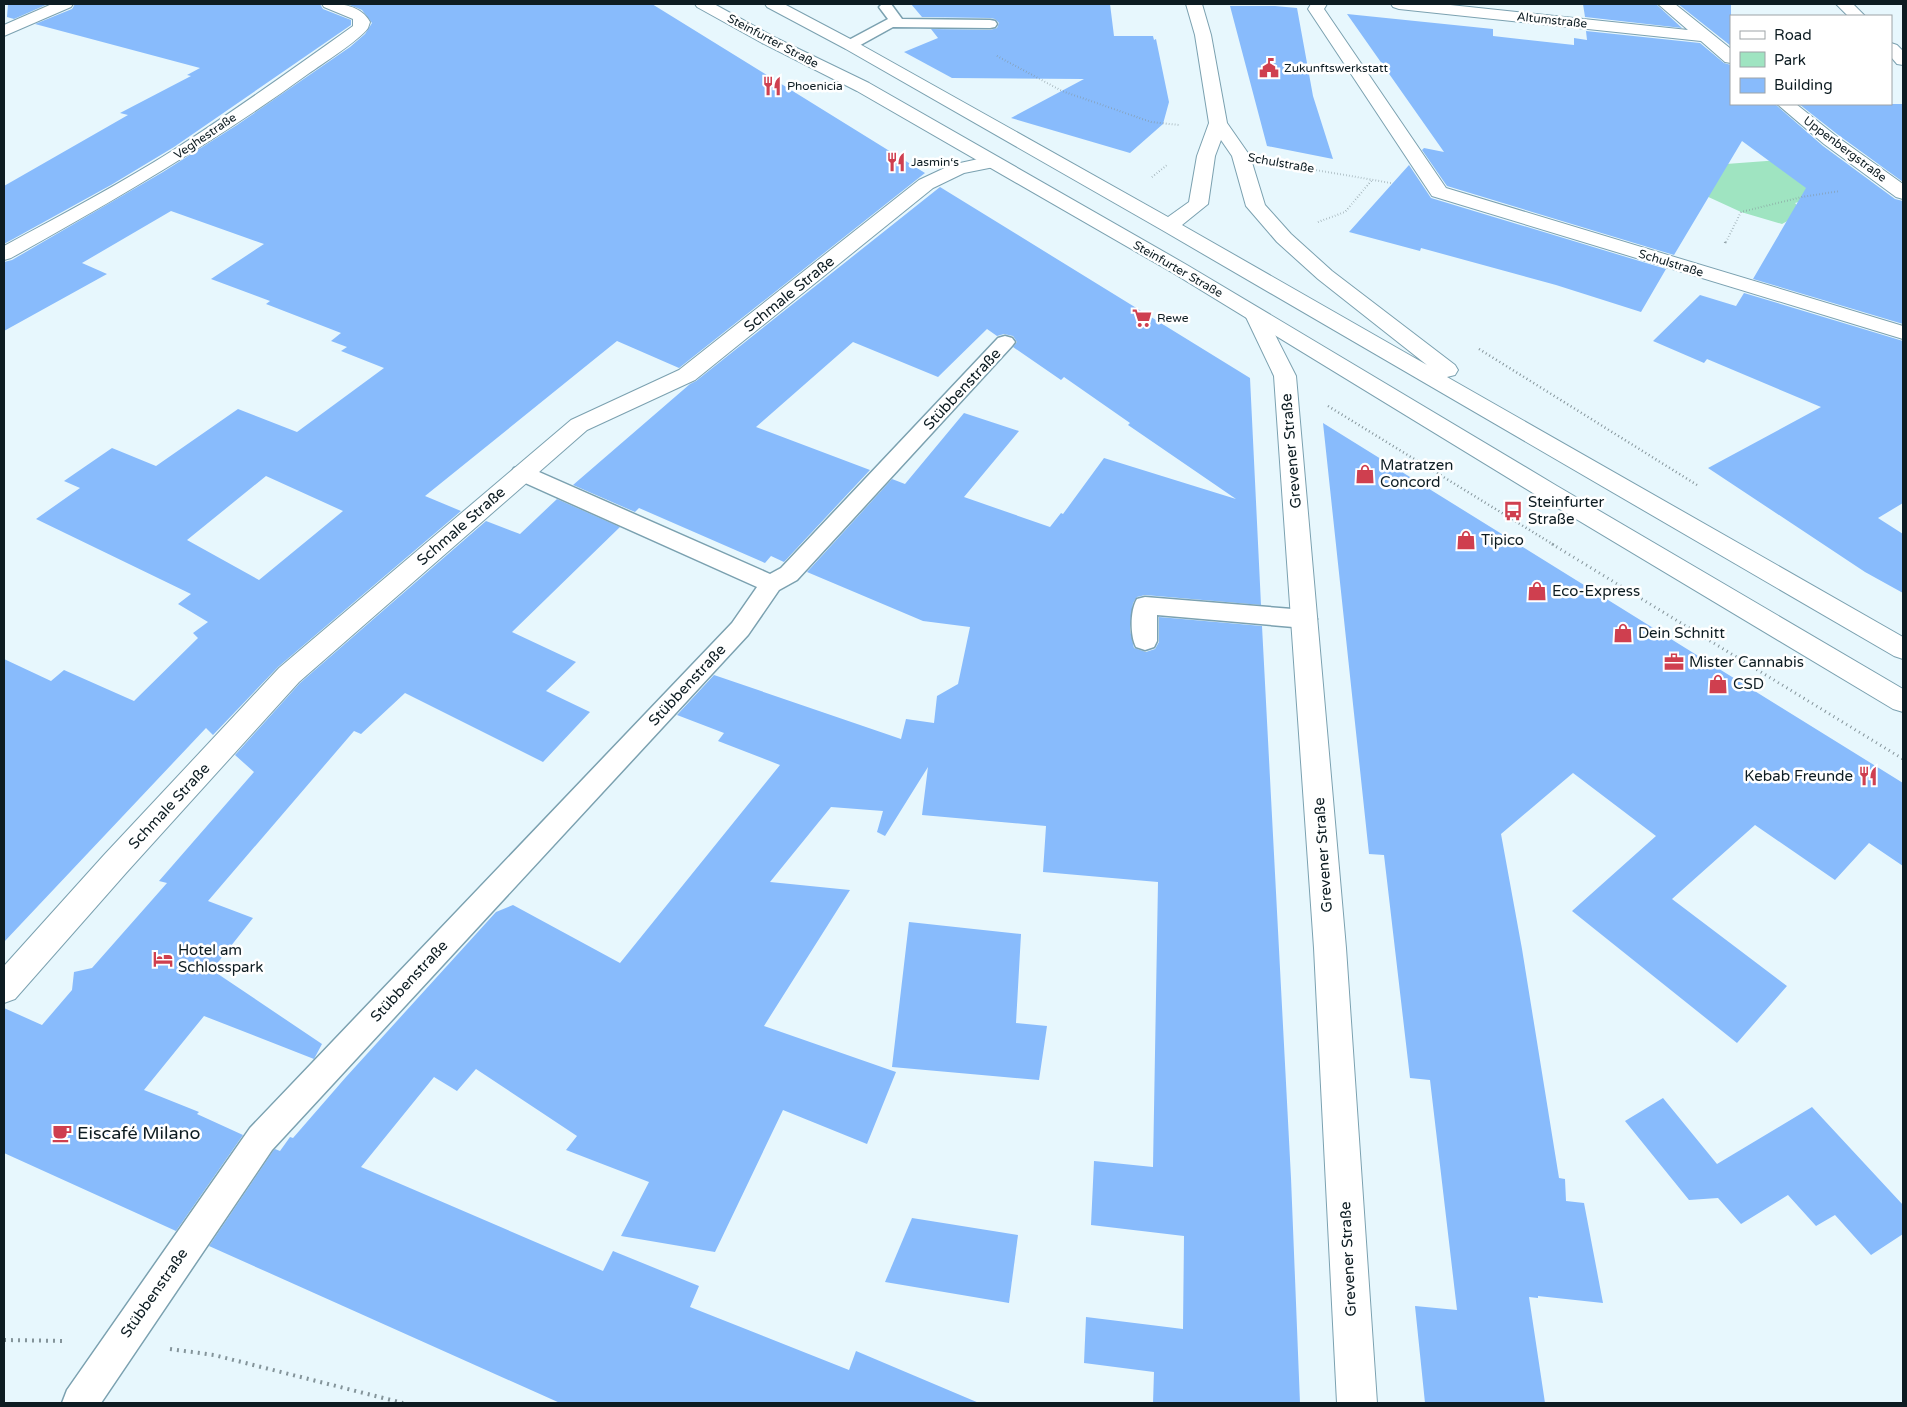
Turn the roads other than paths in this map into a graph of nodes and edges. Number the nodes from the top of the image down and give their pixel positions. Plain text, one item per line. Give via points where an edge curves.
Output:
1 (65, 4) edge
2 (330, 4) edge
3 (703, 4) edge
4 (773, 4) edge
5 (1194, 4) edge
6 (1319, 4) edge
7 (1399, 4) edge
8 (1666, 4) edge
9 (1844, 4) edge
10 (886, 7) dead end
11 (1856, 15) edge
12 (892, 23) junction
13 (990, 24) dead end
14 (4, 31) edge
15 (1705, 37) junction
16 (850, 45) junction
17 (1892, 49) edge
18 (1730, 57) edge
19 (1903, 60) edge
20 (1787, 105) edge
21 (1218, 123) junction
22 (992, 162) junction
23 (1903, 193) edge
24 (1169, 226) junction
25 (4, 254) edge
26 (1180, 269) junction
27 (1255, 315) junction
28 (1903, 333) edge
29 (1005, 342) dead end
30 (1538, 439) junction
31 (522, 473) junction
32 (771, 584) junction
33 (1305, 619) junction
34 (1145, 641) dead end
35 (1903, 649) edge
36 (1903, 702) edge
37 (4, 989) edge
38 (80, 1403) edge
39 (1356, 1403) edge

1 - 14 street
2 - 25 street, Veghestraße via 360,16 360,28 182,153
3 - 22 street, Steinfurter Straße via 863,87
4 - 16 street
5 - 21 street
6 - 28 street, Schulstraße via 1316,9 1439,192
7 - 15 street, Altumstraße
8 - 15 street
9 - 11 street
10 - 12 lane via 895,17
12 - 13 lane
12 - 16 lane
15 - 18 street
16 - 24 street
17 - 19 street
20 - 23 street, Uppenbergstraße
21 - 24 street via 1206,156 1198,204
21 - 30 street via 1241,156 1256,206 1284,238 1388,325
22 - 26 street, Steinfurter Straße
22 - 31 street, Schmale Straße via 954,170 926,184 687,375 579,424
24 - 26 street
24 - 30 street
26 - 27 street, Steinfurter Straße
27 - 33 street, Grevener Straße via 1285,376
27 - 36 street, Steinfurter Straße
29 - 32 lane, Stübbenstraße via 788,574
30 - 35 street
31 - 32 lane
31 - 37 street, Schmale Straße via 289,675
32 - 38 lane, Stübbenstraße via 740,629 261,1139
33 - 34 lane via 1145,606
33 - 39 street, Grevener Straße via 1330,948

